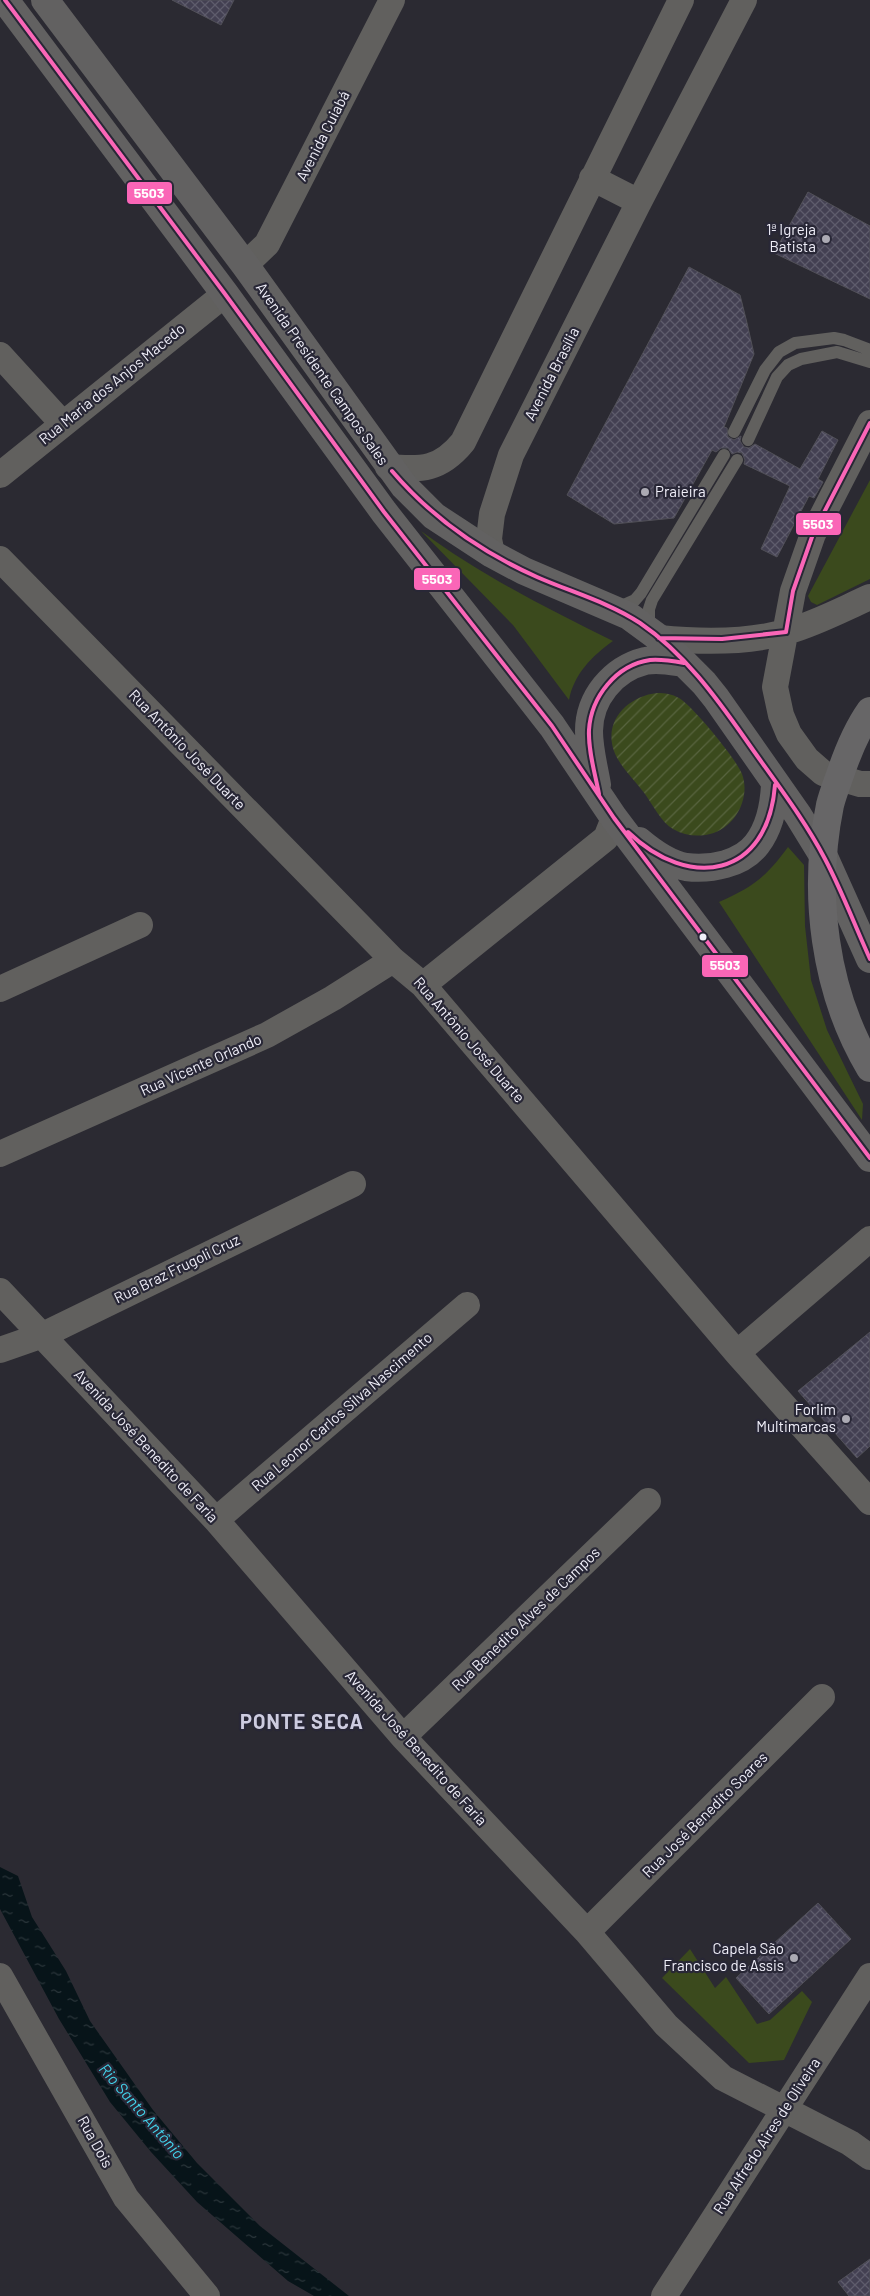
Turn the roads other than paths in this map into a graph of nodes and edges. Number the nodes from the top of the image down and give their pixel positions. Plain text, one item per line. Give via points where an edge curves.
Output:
1 (5, 0) edge
2 (45, 0) edge
3 (392, 0) edge
4 (681, 0) edge
5 (744, 0) edge
6 (592, 178) junction
7 (639, 202) junction
8 (245, 265) junction
9 (225, 294) junction
10 (870, 350) edge
11 (0, 355) edge
12 (870, 362) edge
13 (870, 423) edge
14 (62, 424) junction
15 (734, 432) dead end
16 (748, 440) dead end
17 (724, 455) dead end
18 (737, 460) dead end
19 (388, 467) junction
20 (0, 475) edge
21 (492, 554) junction
22 (0, 559) edge
23 (870, 597) edge
24 (614, 609) junction
25 (786, 632) junction
26 (654, 635) junction
27 (684, 663) junction
28 (870, 711) edge
29 (870, 784) edge
30 (775, 785) junction
31 (599, 794) junction
32 (614, 818) junction
33 (140, 925) dead end
34 (393, 960) junction
35 (870, 960) edge
36 (424, 985) junction
37 (0, 989) edge
38 (870, 1068) edge
39 (0, 1154) edge
40 (870, 1158) edge
41 (353, 1184) dead end
42 (870, 1239) edge
43 (0, 1291) edge
44 (467, 1305) dead end
45 (43, 1335) junction
46 (0, 1350) edge
47 (737, 1353) junction
48 (648, 1501) dead end
49 (870, 1502) edge
50 (216, 1520) junction
51 (822, 1697) dead end
52 (403, 1737) junction
53 (587, 1932) junction
54 (0, 1976) edge
55 (870, 1976) edge
56 (784, 2110) junction
57 (870, 2157) edge
58 (207, 2296) edge
59 (664, 2296) edge

1 - 9 main road, Avenida Presidente Campos Sales
2 - 8 main road, Avenida Presidente Campos Sales
3 - 8 street, Avenida Cuiabá via 267,244
4 - 6 street
5 - 7 street, Avenida Brasília
6 - 7 street
6 - 19 street via 463,442 438,465 418,469
7 - 21 street, Avenida Brasília via 511,455 492,514 489,539
8 - 19 main road, Avenida Presidente Campos Sales
9 - 14 street, Rua Maria dos Anjos Macedo
9 - 31 main road, Avenida Presidente Campos Sales via 384,512 552,726
10 - 15 lane via 834,338 795,343 779,352 765,370
11 - 14 street
12 - 16 lane via 837,352 788,365 777,377
13 - 25 street via 813,534 793,591
14 - 20 street, Rua Maria dos Anjos Macedo
17 - 24 lane via 635,600
18 - 26 lane via 652,600 648,619
19 - 21 main road, Avenida Presidente Campos Sales via 434,516
21 - 24 main road, Avenida Presidente Campos Sales
22 - 34 street, Rua Antônio José Duarte
23 - 25 street
24 - 26 main road, Avenida Presidente Campos Sales
25 - 26 street via 708,641
25 - 29 street via 775,687 781,716 790,734 807,759 823,774
26 - 27 main road, Avenida Presidente Campos Sales
27 - 30 main road, Avenida Presidente Campos Sales via 716,698
27 - 31 main road via 665,660 637,664 610,679 598,696 589,730
28 - 38 highway, bridge via 848,753 830,804 822,887 831,971 842,1008
30 - 32 main road via 767,827 757,844 745,856 727,864 686,866 669,861 650,851
30 - 35 main road, Avenida Presidente Campos Sales via 825,859
31 - 32 main road, Avenida Presidente Campos Sales
32 - 36 street via 606,838
32 - 40 main road, Avenida Presidente Campos Sales
33 - 37 street
34 - 36 street, Rua Antônio José Duarte
34 - 39 street, Rua Vicente Orlando via 267,1035
36 - 47 street, Rua Antônio José Duarte
41 - 45 street, Rua Braz Frugoli Cruz
42 - 47 street
43 - 45 street, Avenida José Benedito de Faria
44 - 50 street, Rua Leonor Carlos Silva Nascimento
45 - 46 street, Rua Braz Frugoli Cruz
45 - 50 street, Avenida José Benedito de Faria
47 - 49 street, Rua Antônio José Duarte
48 - 52 street, Rua Benedito Alves de Campos
50 - 52 street, Avenida José Benedito de Faria
51 - 53 street, Rua José Benedito Soares
52 - 53 street, Avenida José Benedito de Faria
53 - 56 street, Avenida José Benedito de Faria via 666,2025 698,2056 723,2078
54 - 58 street, Rua Dois via 126,2198
55 - 56 street, Rua Alfredo Aires de Oliveira
56 - 57 street, Avenida José Benedito de Faria
56 - 59 street, Rua Alfredo Aires de Oliveira

